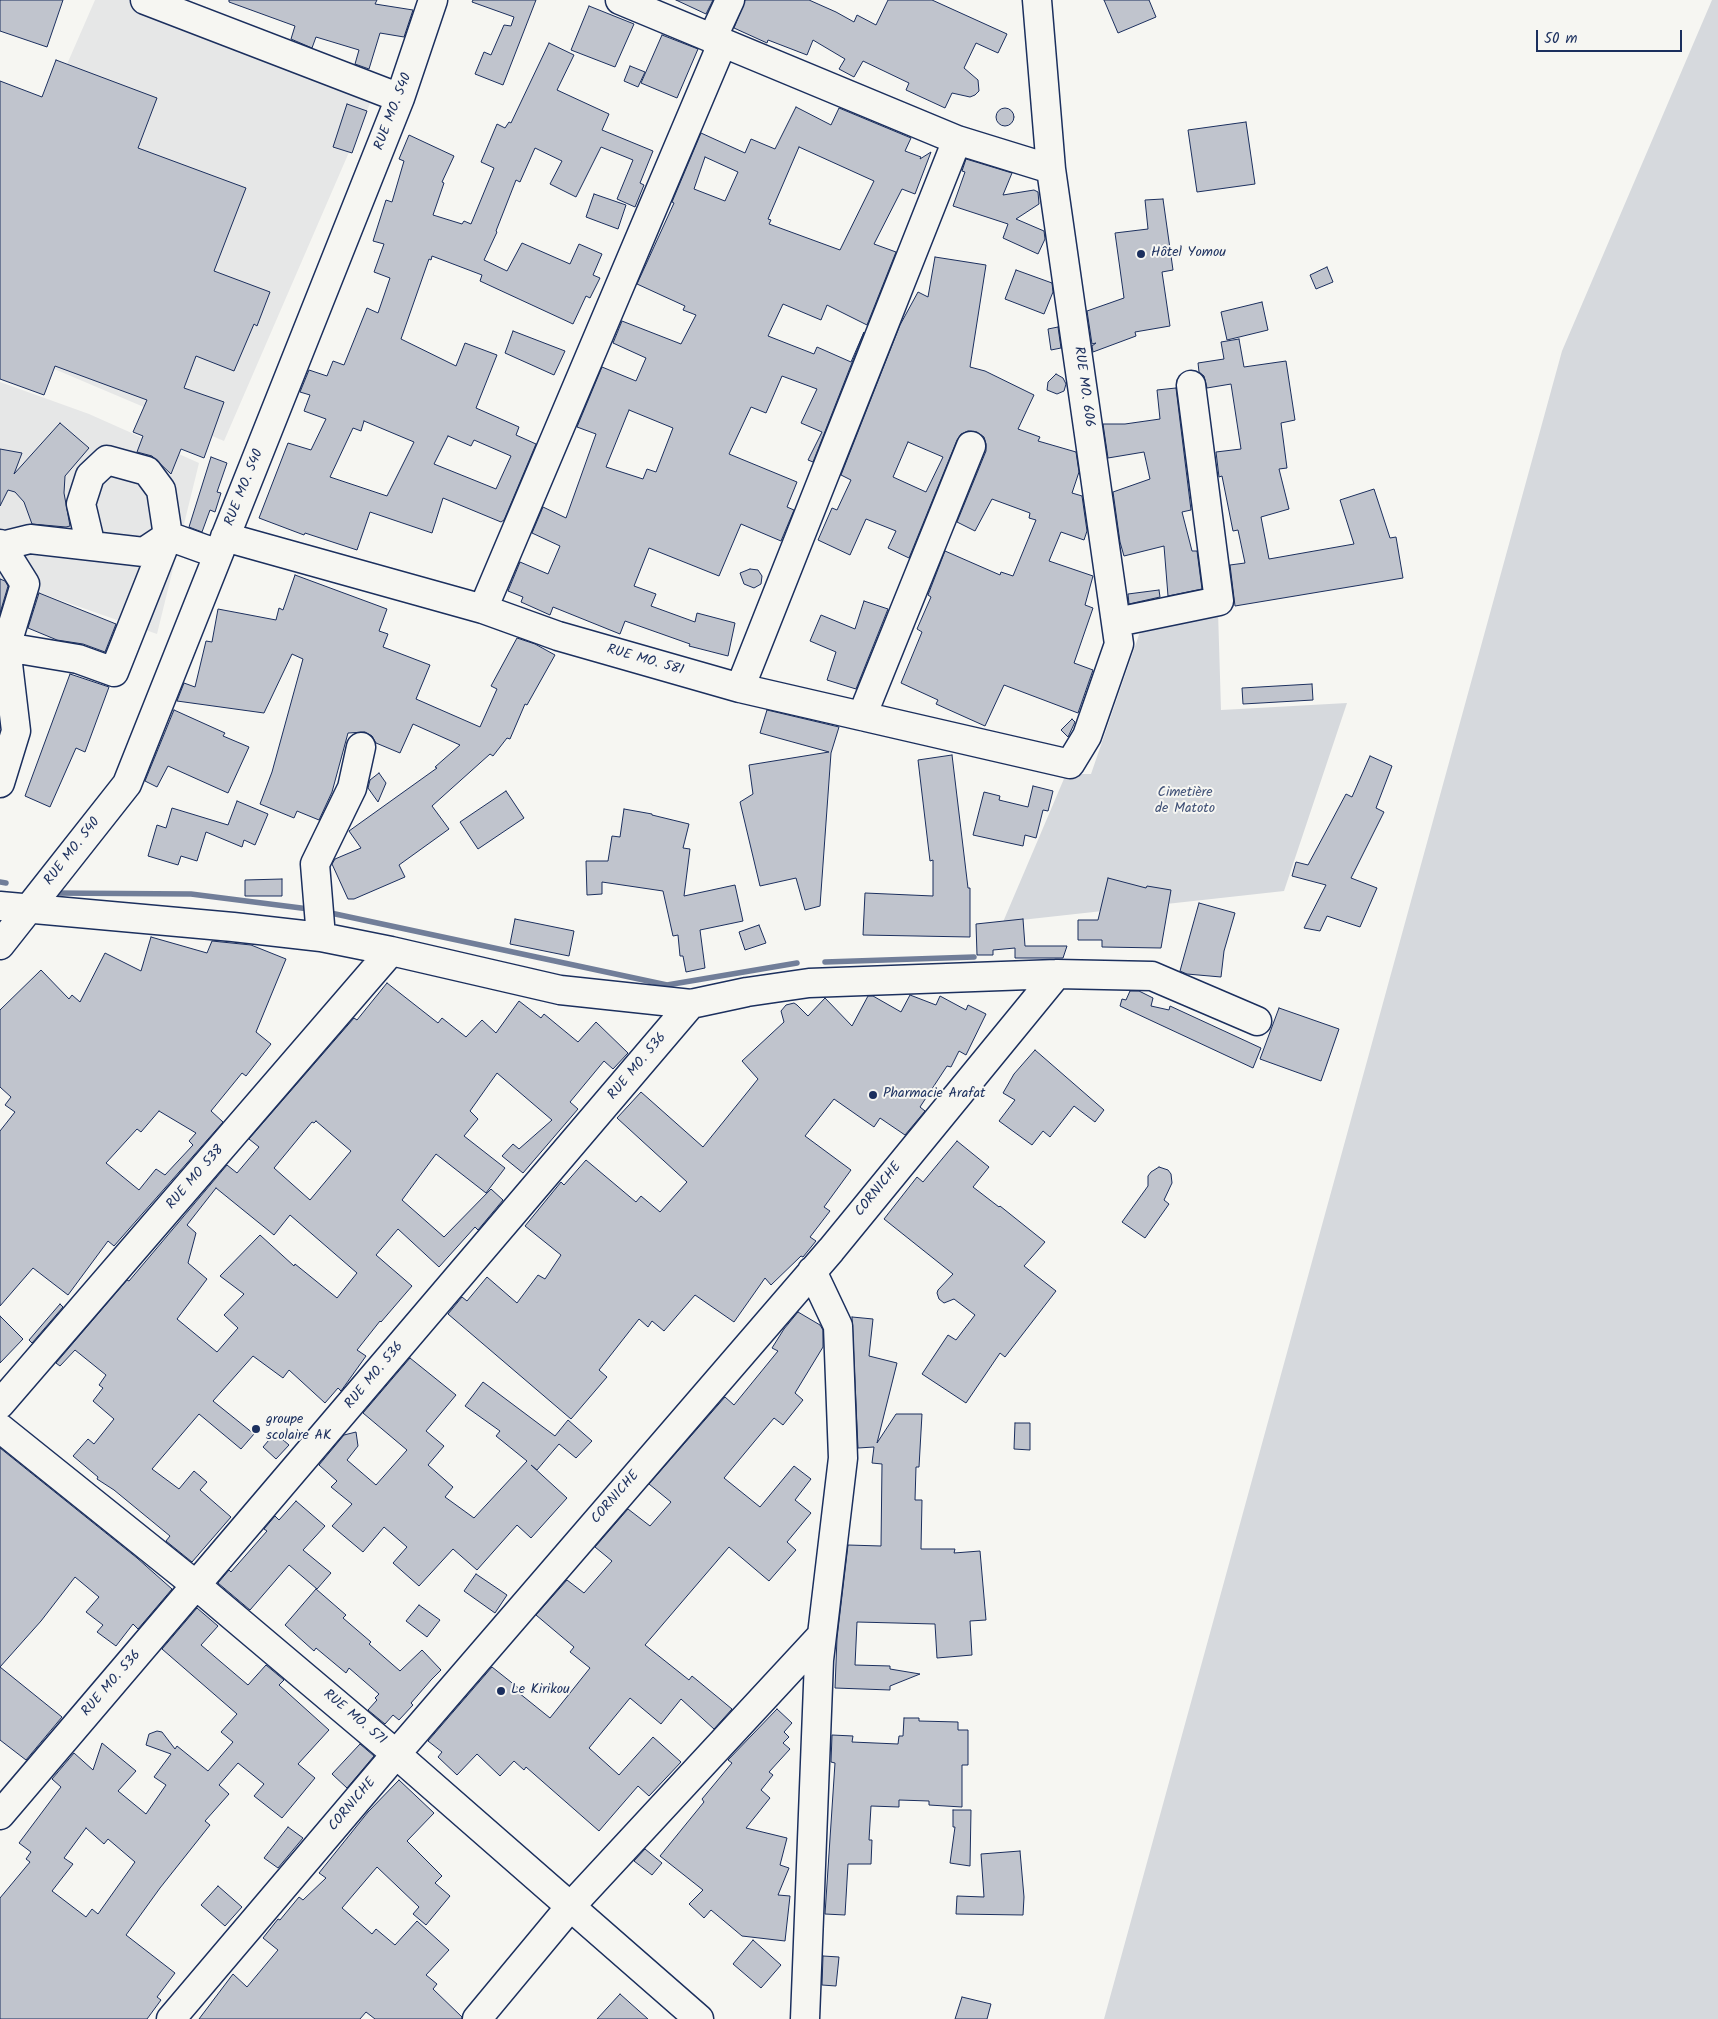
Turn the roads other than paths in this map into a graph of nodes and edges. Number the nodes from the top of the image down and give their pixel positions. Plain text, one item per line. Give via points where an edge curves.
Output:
1 (145, 0) edge
2 (432, 0) edge
3 (620, 0) edge
4 (730, 0) edge
5 (1037, 0) edge
6 (717, 41) junction
7 (400, 98) junction
8 (957, 140) junction
9 (1051, 169) junction
10 (1191, 385) dead end
11 (971, 446) dead end
12 (168, 536) junction
13 (1, 545) edge
14 (222, 545) junction
15 (91, 546) junction
16 (483, 609) junction
17 (1117, 622) junction
18 (2, 648) edge
19 (740, 688) junction
20 (862, 716) junction
21 (8, 732) edge
22 (361, 747) dead end
23 (1070, 764) joint
24 (0, 782) edge
25 (0, 906) edge
26 (27, 910) junction
27 (321, 937) junction
28 (0, 944) edge
29 (391, 951) junction
30 (1057, 974) junction
31 (691, 1004) junction
32 (1257, 1021) dead end
33 (812, 1271) junction
34 (0, 1404) edge
35 (0, 1428) edge
36 (197, 1586) junction
37 (822, 1635) junction
38 (396, 1754) junction
39 (0, 1815) edge
40 (570, 1907) junction
41 (171, 2019) edge
42 (477, 2019) edge
43 (699, 2019) edge
44 (805, 2019) edge

1 - 7 street
2 - 7 street, RUE MO. 540
3 - 6 street
4 - 6 street
5 - 9 street, RUE MO. 606
6 - 8 street
6 - 16 street
7 - 14 street, RUE MO. 540
8 - 9 street
8 - 19 street
9 - 17 street, RUE MO. 606
10 - 17 street via 1219,601
11 - 20 street
12 - 14 street, RUE MO. 581
12 - 15 street via 144,552
12 - 15 street via 160,490 147,471 107,460 90,476 81,504
12 - 18 street via 114,672 78,660
13 - 15 street via 30,539
13 - 18 street via 25,584
14 - 16 street, RUE MO. 581
14 - 26 street, RUE MO. 540 via 127,784
16 - 19 street, RUE MO. 581 via 558,636
17 - 23 street, RUE MO. 606 via 1119,644 1087,736
18 - 21 street
19 - 20 street, RUE MO. 581
20 - 23 street, RUE MO. 581
21 - 24 street
22 - 27 street via 352,788 315,864
25 - 26 street
26 - 27 street
26 - 28 street, RUE MO. 540
27 - 29 street
29 - 31 street via 560,990
29 - 34 street, RUE MO 538
30 - 31 street via 809,983
30 - 32 street via 1152,976
30 - 33 street, CORNICHE
31 - 36 street, RUE MO. 536
33 - 37 street via 838,1326 842,1448
33 - 38 street, CORNICHE
35 - 36 street, RUE MO. 571
36 - 38 street, RUE MO. 571
36 - 39 street, RUE MO. 536
37 - 40 street
37 - 44 street
38 - 40 street, RUE MO. 571
38 - 41 street, CORNICHE
40 - 42 street
40 - 43 street, RUE MO. 571

